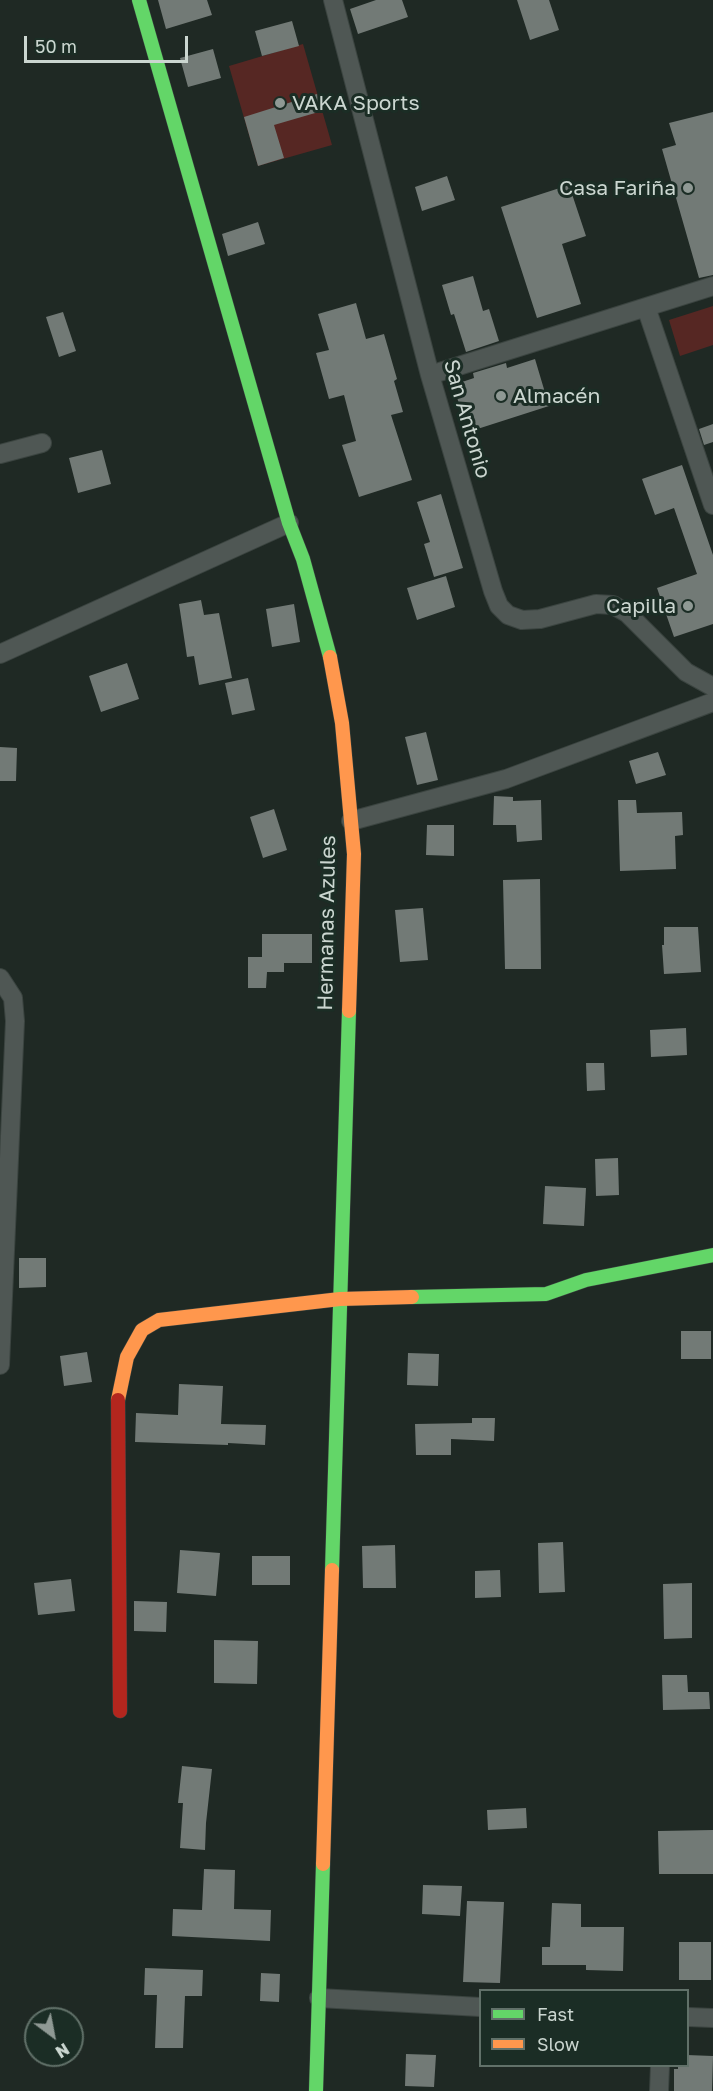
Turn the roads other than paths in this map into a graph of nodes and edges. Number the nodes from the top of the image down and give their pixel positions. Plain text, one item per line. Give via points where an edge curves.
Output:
1 (139, 0) edge
2 (333, 0) edge
3 (713, 286) edge
4 (646, 307) junction
5 (430, 375) junction
6 (42, 443) dead end
7 (0, 454) edge
8 (713, 505) edge
9 (289, 523) junction
10 (0, 654) edge
11 (711, 683) edge
12 (713, 702) edge
13 (351, 821) junction
14 (0, 978) edge
15 (713, 1255) edge
16 (339, 1299) junction
17 (0, 1365) edge
18 (120, 1711) dead end
19 (319, 1998) junction
20 (479, 2007) edge
21 (689, 2017) edge
22 (713, 2018) edge
23 (660, 2067) edge
24 (316, 2091) edge
25 (659, 2091) edge

1 - 9 street
2 - 5 street, San Antonio
3 - 4 street
4 - 5 street
4 - 8 street
5 - 11 street, San Antonio via 493,591 508,615 522,620 540,619 596,604 613,605 627,613 686,672
6 - 7 street
9 - 10 street
9 - 13 street via 329,654 342,723
12 - 13 street, Hermanas Azules via 506,779
13 - 16 street, Hermanas Azules via 354,854
14 - 17 street via 13,998 15,1021
15 - 16 street via 586,1280 546,1294
16 - 18 street via 159,1320 142,1330 134,1343 118,1394
16 - 19 street, Hermanas Azules
19 - 20 street
19 - 24 street, Hermanas Azules
21 - 22 street
23 - 25 street

